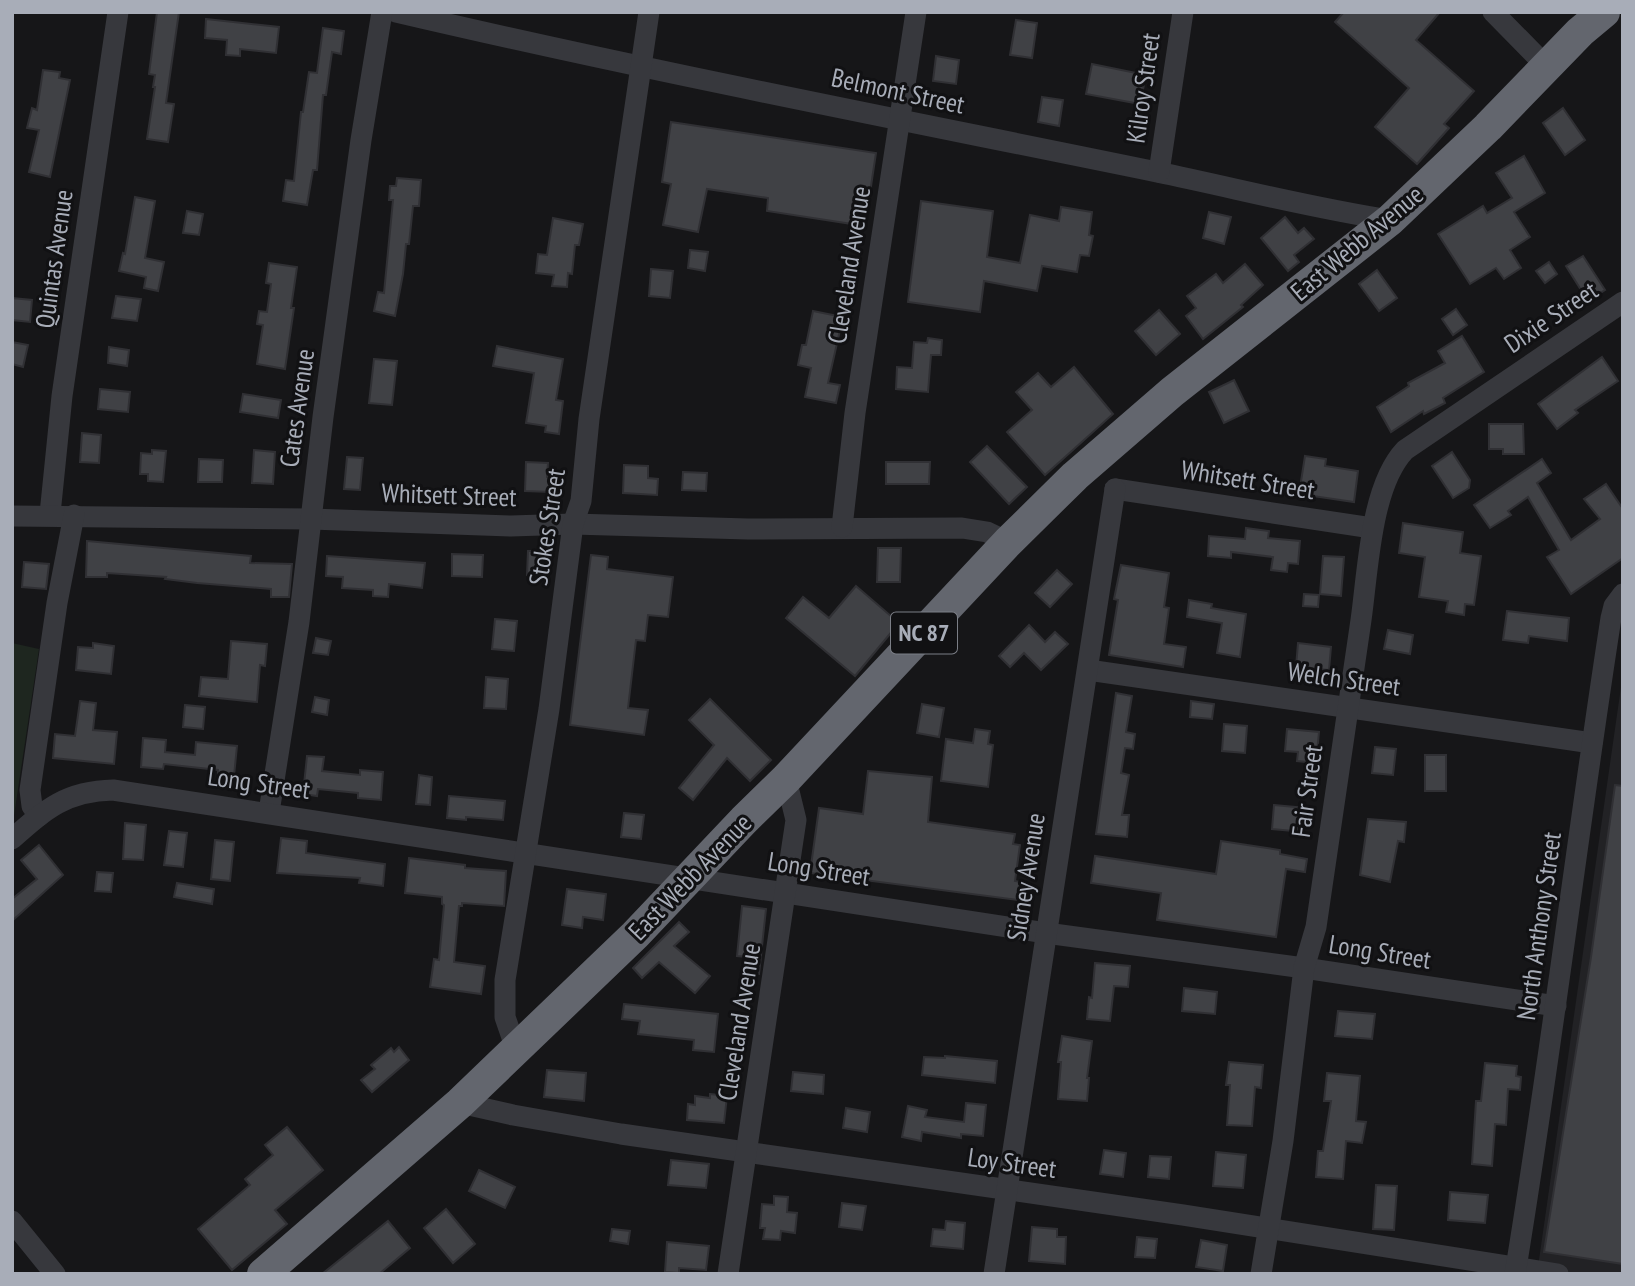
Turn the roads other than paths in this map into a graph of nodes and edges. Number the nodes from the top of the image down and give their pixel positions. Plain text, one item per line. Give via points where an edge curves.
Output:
1 (118, 12) edge
2 (383, 12) edge
3 (396, 12) edge
4 (649, 12) edge
5 (916, 12) edge
6 (1183, 12) edge
7 (1493, 12) edge
8 (1604, 12) edge
9 (1546, 66) junction
10 (642, 67) junction
11 (900, 120) junction
12 (1159, 172) junction
13 (1390, 220) junction
14 (1623, 302) edge
15 (1512, 378) joint
16 (1097, 458) junction
17 (1115, 489) junction
18 (50, 514) junction
19 (74, 515) junction
20 (12, 516) edge
21 (312, 519) junction
22 (573, 524) junction
23 (842, 527) junction
24 (1372, 528) junction
25 (1007, 542) junction
26 (1623, 594) edge
27 (1088, 670) junction
28 (1347, 708) junction
29 (1592, 743) junction
30 (786, 779) junction
31 (269, 812) junction
32 (38, 816) junction
33 (12, 839) edge
34 (527, 853) junction
35 (690, 877) junction
36 (786, 893) junction
37 (1046, 933) junction
38 (1304, 968) junction
39 (1556, 1006) junction
40 (516, 1049) junction
41 (460, 1103) junction
42 (747, 1153) junction
43 (1007, 1191) junction
44 (12, 1221) edge
45 (1268, 1229) junction
46 (1515, 1271) edge
47 (55, 1274) edge
48 (263, 1274) edge
49 (728, 1274) edge
50 (994, 1274) edge
51 (1261, 1274) edge
52 (1558, 1274) edge

1 - 18 street, Quintas Avenue via 62,396
2 - 21 street, Cates Avenue via 361,140
3 - 10 street, Belmont Street
4 - 10 street, Stokes Street
5 - 11 street, Cleveland Avenue
6 - 12 street, Kilroy Street
7 - 9 street
8 - 9 highway, East Webb Avenue / NC 87
9 - 13 highway, East Webb Avenue / NC 87
10 - 11 street, Belmont Street
10 - 22 street, Stokes Street via 582,501
11 - 12 street, Belmont Street
11 - 23 street, Cleveland Avenue
12 - 13 street, Belmont Street
13 - 16 highway, East Webb Avenue / NC 87 via 1172,392
14 - 15 street, Dixie Street
15 - 24 street, Fair Street via 1397,458
16 - 17 street
16 - 25 highway, East Webb Avenue / NC 87
17 - 24 street, Whitsett Street
17 - 27 street, Sidney Avenue
18 - 19 street, Whitsett Street
18 - 20 street, Whitsett Street
19 - 21 street, Whitsett Street
19 - 32 street via 30,790
21 - 22 street, Whitsett Street
21 - 31 street, Cates Avenue
22 - 23 street, Whitsett Street
22 - 34 street, Stokes Street
23 - 25 street, Whitsett Street via 962,528 987,532
24 - 28 street, Fair Street
25 - 30 highway, East Webb Avenue / NC 87
26 - 29 street, North Anthony Street via 1611,618
27 - 28 street, Welch Street
27 - 37 street, Sidney Avenue
28 - 29 street, Welch Street
28 - 38 street, Fair Street via 1316,927
29 - 39 street, North Anthony Street
30 - 35 highway, East Webb Avenue / NC 87
30 - 36 street, Cleveland Avenue via 796,820
31 - 32 street, Long Street via 104,790 66,798
31 - 34 street, Long Street
32 - 33 street, Long Street
34 - 35 street, Long Street
34 - 40 street, Stokes Street via 505,980 505,1017
35 - 36 street, Long Street
35 - 40 highway, East Webb Avenue / NC 87
36 - 37 street, Long Street
36 - 42 street, Cleveland Avenue
37 - 38 street, Long Street
37 - 43 street, Sidney Avenue
38 - 39 street, Long Street
38 - 45 street, Fair Street
39 - 46 street, North Anthony Street
40 - 41 highway, East Webb Avenue / NC 87
41 - 42 street, Loy Street
41 - 48 highway, East Webb Avenue / NC 87
42 - 43 street, Loy Street
42 - 49 street, Cleveland Avenue
43 - 45 street, Loy Street
43 - 50 street, Sidney Avenue
44 - 47 street
45 - 46 street, Loy Street
45 - 51 street, Fair Street
46 - 52 street, Loy Street

